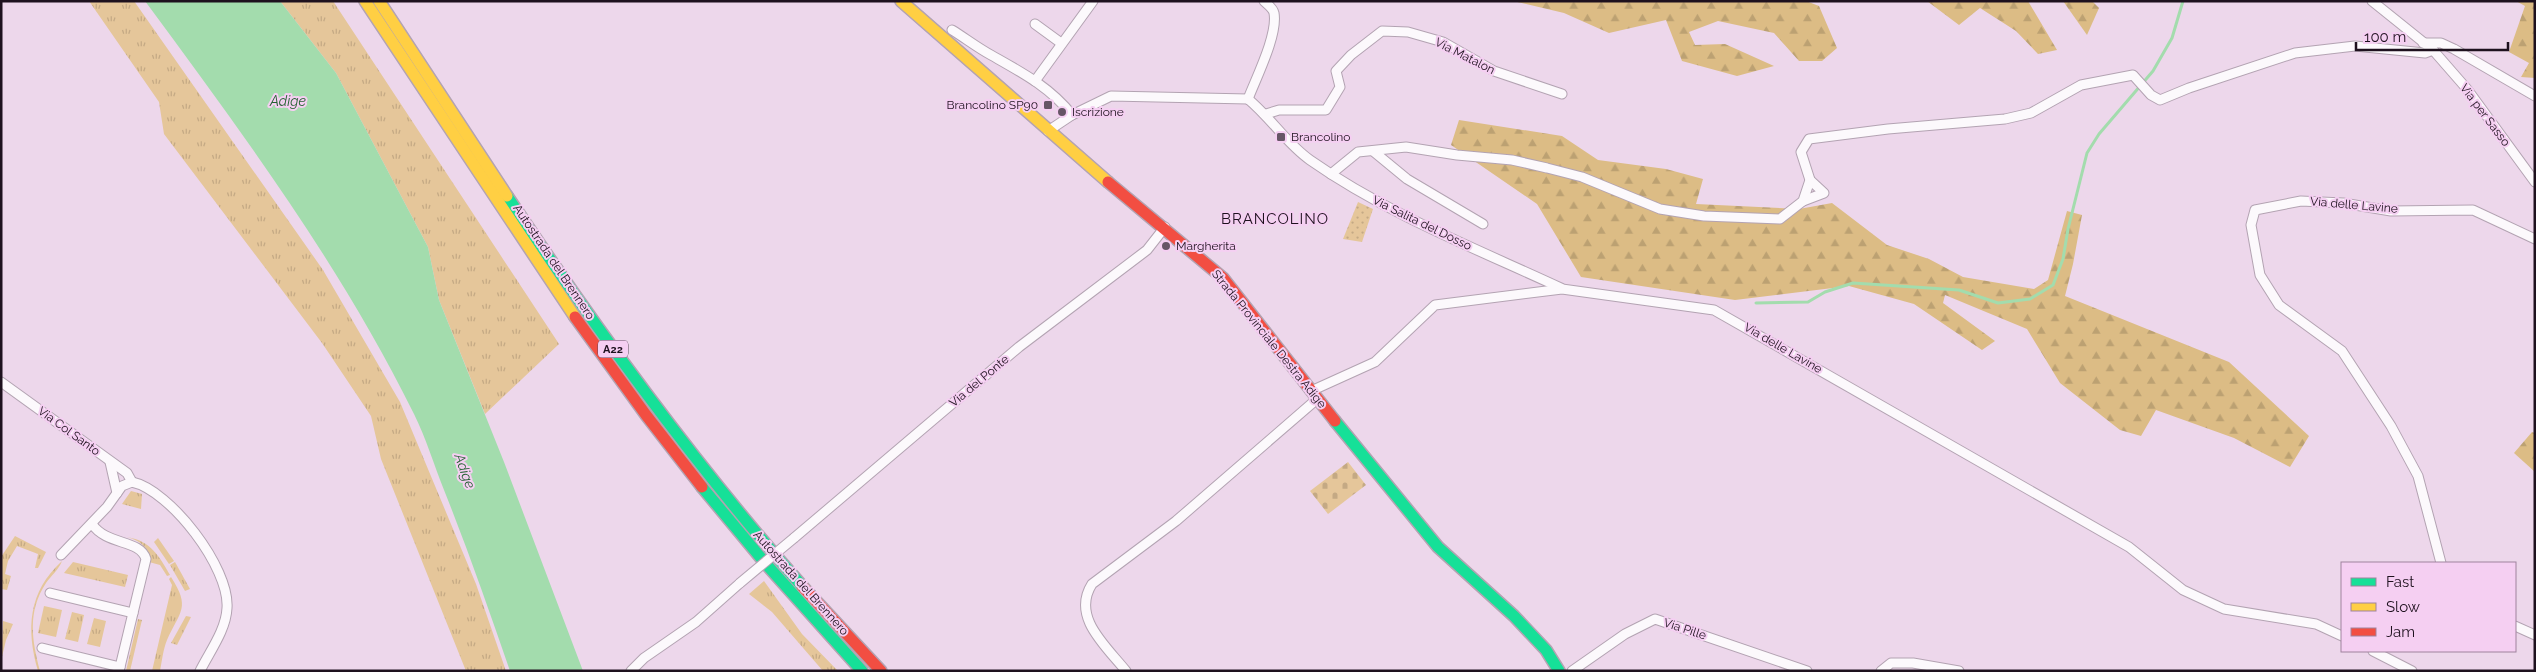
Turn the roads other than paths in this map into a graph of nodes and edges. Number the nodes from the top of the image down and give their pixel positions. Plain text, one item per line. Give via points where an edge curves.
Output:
1 (365, 1) edge
2 (379, 1) edge
3 (901, 1) edge
4 (1093, 1) edge
5 (1264, 1) edge
6 (2372, 1) edge
7 (1035, 24) dead end
8 (952, 30) dead end
9 (1061, 43) junction
10 (2422, 43) junction
11 (2434, 50) junction
12 (1035, 82) junction
13 (1562, 94) dead end
14 (2535, 96) edge
15 (1248, 99) junction
16 (1266, 114) junction
17 (1072, 115) junction
18 (1048, 131) junction
19 (1373, 151) junction
20 (1331, 174) junction
21 (1810, 180) junction
22 (2535, 182) edge
23 (1803, 201) junction
24 (1483, 224) dead end
25 (1165, 227) junction
26 (2535, 239) edge
27 (1562, 289) junction
28 (1, 382) edge
29 (1314, 395) junction
30 (110, 462) junction
31 (132, 482) junction
32 (116, 493) junction
33 (92, 524) junction
34 (62, 555) dead end
35 (2441, 562) edge
36 (50, 593) dead end
37 (133, 613) junction
38 (2516, 626) edge
39 (2535, 635) edge
40 (2341, 636) edge
41 (42, 648) dead end
42 (2375, 652) edge
43 (119, 669) edge
44 (200, 671) edge
45 (631, 671) edge
46 (862, 671) edge
47 (881, 671) edge
48 (1126, 671) edge
49 (1559, 671) edge
50 (1572, 671) edge
51 (1807, 671) edge
52 (1881, 671) edge
53 (1959, 671) edge
54 (2412, 671) edge

1 - 46 main road, Autostrada del Brennero / A22 via 618,378 770,570
2 - 47 main road, Autostrada del Brennero / A22 via 572,292 651,400 743,518
3 - 18 main road, Strada Provinciale Destra Adige
4 - 9 street
5 - 15 street via 1274,14 1270,44
6 - 10 street, Via per Sasso
7 - 9 street
8 - 12 street via 990,55 1026,73
9 - 12 street
10 - 11 street, Via per Sasso
10 - 14 street via 2441,43 2454,49
11 - 21 street via 2425,53 2355,46 2295,53 2160,100 2133,75 2081,85 2031,113 2005,119 1808,139 1801,152
11 - 22 street, Via per Sasso via 2467,89
12 - 17 street via 1063,103
13 - 16 street, Via Matalon via 1494,71 1443,42 1408,32 1382,31 1336,71 1340,87 1326,110 1279,110
15 - 16 street, Via Salita del Dosso
15 - 17 street via 1111,96
16 - 20 street, Via Salita del Dosso via 1308,159
17 - 18 street
18 - 25 main road, Strada Provinciale Destra Adige
19 - 20 street via 1358,152
19 - 23 street via 1406,147 1512,160 1582,177 1660,209 1704,216 1780,219
19 - 24 street, Via Salita del Dosso via 1406,179
20 - 27 street, Via Salita del Dosso via 1392,209
21 - 23 street
21 - 23 street via 1824,193
25 - 29 main road, Strada Provinciale Destra Adige via 1222,278
25 - 45 street, Via del Ponte, bridge via 1147,250 1019,347 696,622 644,658
26 - 35 street, Via delle Lavine via 2473,210 2391,210 2301,201 2256,210 2251,225 2260,275 2279,305 2342,351 2391,426 2418,476
27 - 29 street, Via delle Lavine via 1435,305 1375,362
27 - 40 street, Via delle Lavine via 1714,310 2129,547 2183,590 2224,609 2316,624
28 - 30 street, Via Col Santo
29 - 48 street, Via delle Lavine via 1176,521 1092,584 1084,599 1088,622
29 - 49 main road, Strada Provinciale Destra Adige via 1438,547 1514,616 1546,650
30 - 31 street via 127,473
30 - 32 street, Via Col Santo
31 - 32 street
31 - 44 street via 166,503 191,527 210,556 224,587 225,622
32 - 33 street
33 - 34 street
33 - 37 street via 98,533 130,544 144,555
36 - 37 street
37 - 43 street
38 - 39 street
41 - 43 street
42 - 54 street
50 - 51 street, Via Pille via 1625,634 1655,619
52 - 53 street via 1891,663 1913,663

